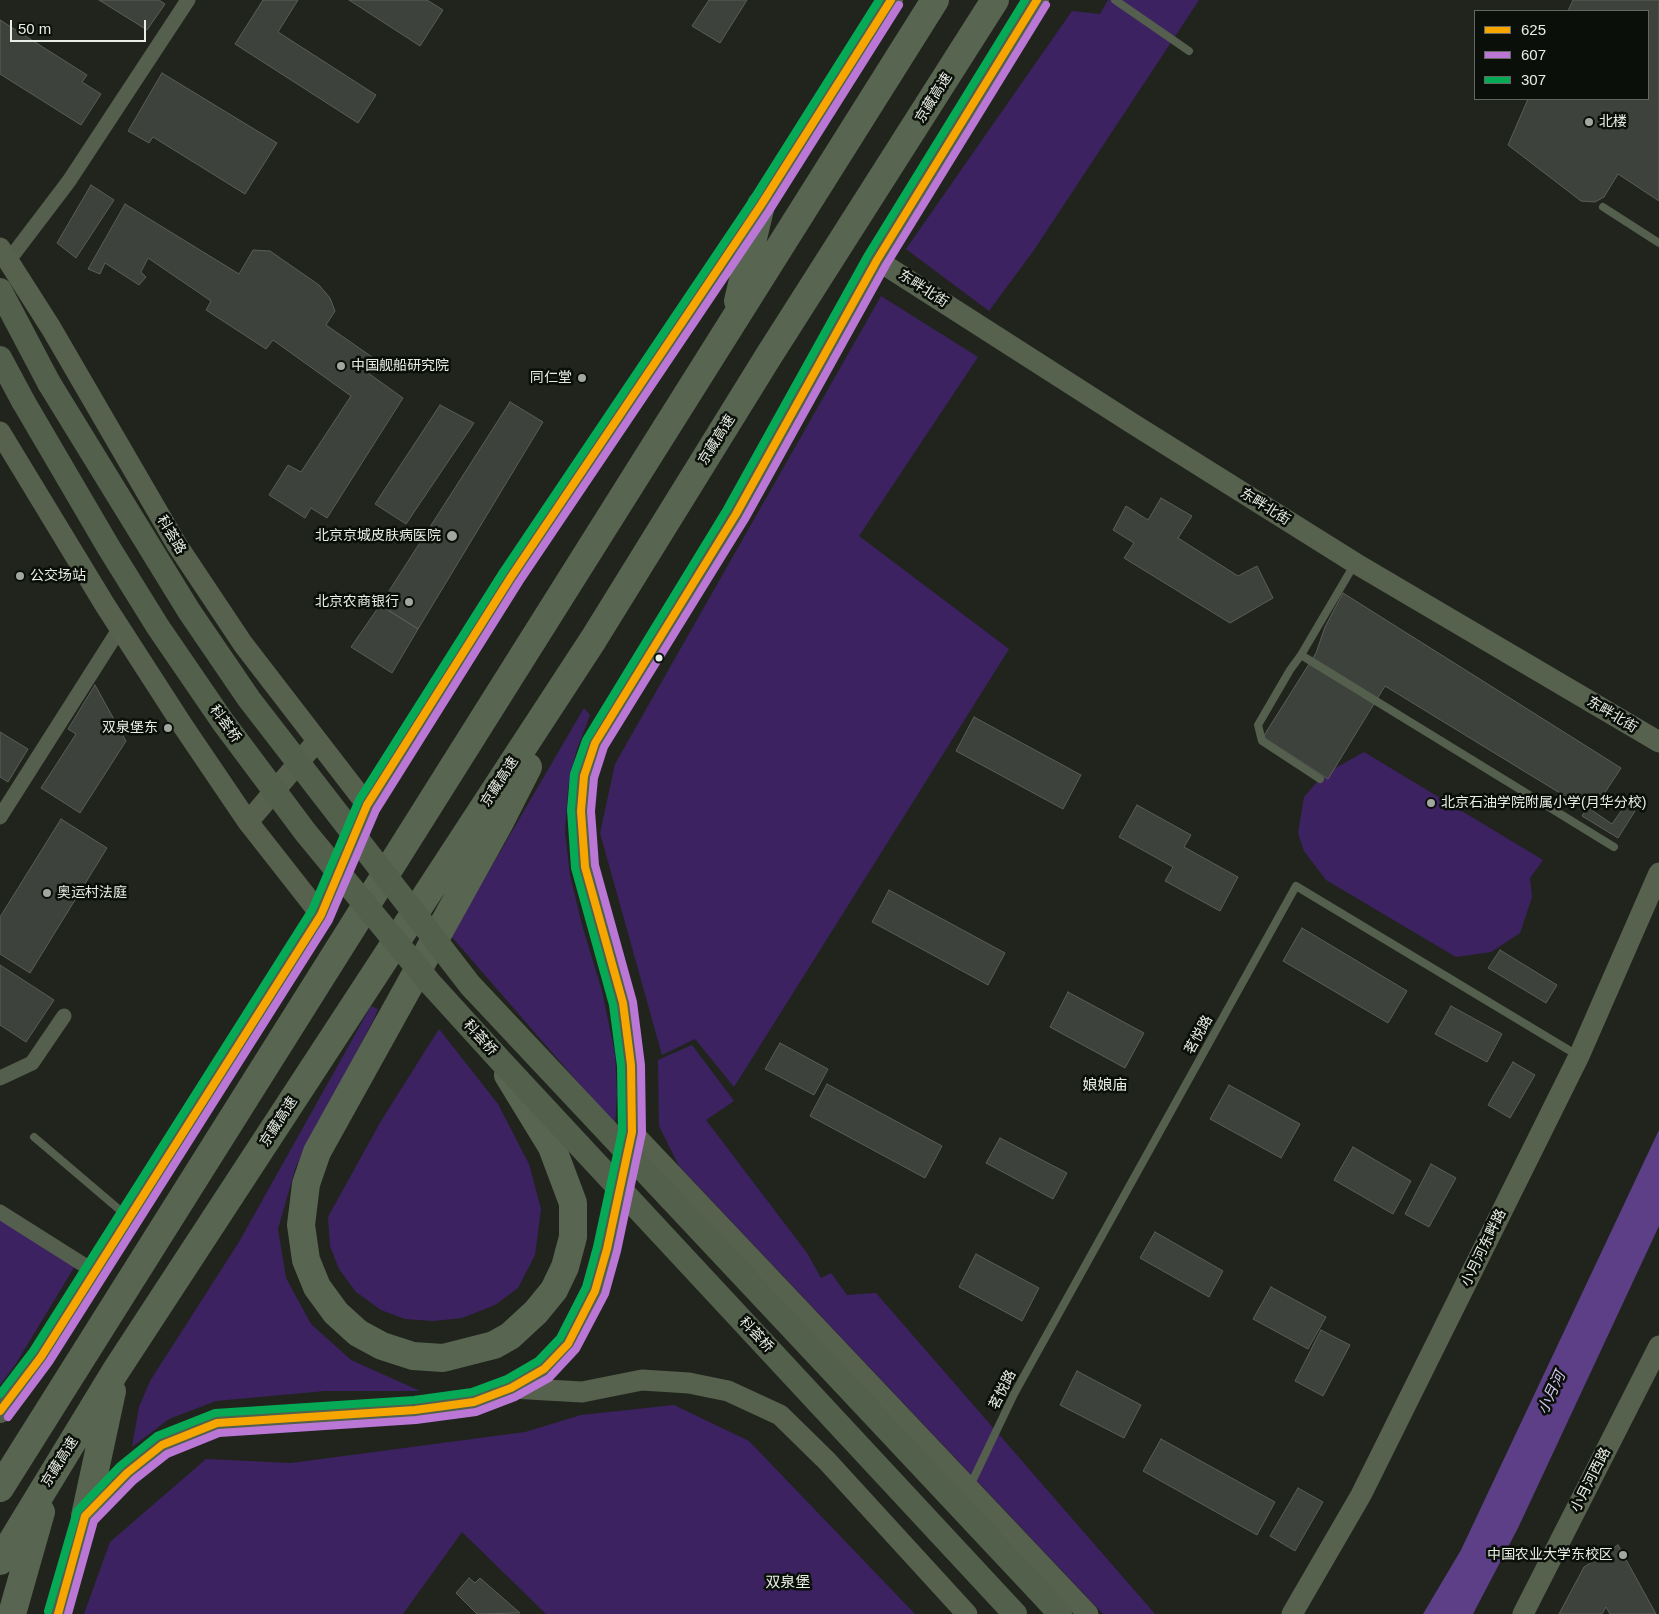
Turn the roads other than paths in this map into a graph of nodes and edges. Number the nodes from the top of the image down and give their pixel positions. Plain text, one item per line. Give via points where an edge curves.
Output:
1 (188, 0) edge
2 (891, 0) edge
3 (935, 0) edge
4 (995, 0) edge
5 (1037, 0) edge
6 (1115, 0) edge
7 (1189, 51) dead end
8 (761, 205) junction
9 (1603, 207) dead end
10 (1659, 243) edge
11 (5, 254) edge
12 (877, 260) junction
13 (0, 290) edge
14 (732, 324) junction
15 (0, 358) edge
16 (0, 432) edge
17 (1355, 563) junction
18 (120, 628) junction
19 (593, 640) junction
20 (1301, 655) junction
21 (317, 741) junction
22 (1659, 742) edge
23 (1320, 779) dead end
24 (368, 805) junction
25 (0, 817) edge
26 (248, 822) junction
27 (1614, 848) dead end
28 (1659, 873) edge
29 (321, 915) junction
30 (64, 1016) dead end
31 (1579, 1056) junction
32 (498, 1059) junction
33 (0, 1078) edge
34 (632, 1132) junction
35 (34, 1137) dead end
36 (0, 1212) edge
37 (129, 1218) junction
38 (95, 1272) junction
39 (1659, 1346) edge
40 (116, 1372) junction
41 (70, 1377) junction
42 (511, 1388) junction
43 (0, 1410) edge
44 (0, 1454) edge
45 (52, 1475) junction
46 (0, 1488) edge
47 (968, 1488) junction
48 (85, 1516) junction
49 (0, 1561) edge
50 (12, 1614) edge
51 (58, 1614) edge
52 (967, 1614) edge
53 (1015, 1614) edge
54 (1060, 1614) edge
55 (1088, 1614) edge
56 (1292, 1614) edge
57 (1523, 1614) edge

1 - 11 street via 70,181
2 - 8 main road
3 - 14 highway
4 - 19 highway, 京藏高速
5 - 12 main road
6 - 7 lane
8 - 14 highway
8 - 24 main road via 511,577
9 - 10 lane
11 - 21 street, 科荟路 via 176,545 243,644
12 - 17 street, 东畔北街
12 - 34 main road via 736,514 595,743 584,776 581,811 585,867 623,1003 631,1065
13 - 54 main road, 科荟桥, bridge via 49,383 189,611 250,699 470,985
14 - 41 highway
15 - 32 main road, 科荟桥, bridge via 114,556 223,722 306,833 429,982
16 - 18 street
17 - 20 lane
17 - 22 street, 东畔北街
18 - 25 street
18 - 26 street
19 - 32 highway, bridge via 500,822 318,1152 306,1184 301,1225 306,1260 317,1287 336,1313 358,1333 382,1346 414,1356 443,1358 494,1345 510,1336 536,1312 554,1290 565,1267 573,1228 573,1203 552,1147
19 - 40 highway, 京藏高速
20 - 23 lane via 1258,725 1262,740
20 - 27 lane
21 - 24 street, 科荟路
21 - 26 street
24 - 29 main road
26 - 29 street
28 - 31 street, 小月河东畔路
29 - 37 main road
30 - 33 street via 32,1063
31 - 47 lane, 茗悦路 via 1296,886 1014,1394
31 - 56 street, 小月河东畔路 via 1361,1495
32 - 53 main road, 科荟桥, bridge
34 - 42 main road via 595,1291 568,1344 544,1369
34 - 47 street
35 - 37 lane
36 - 38 street
37 - 38 main road
38 - 43 main road via 41,1357
39 - 57 street, 小月河西路
40 - 45 highway, 京藏高速
40 - 48 highway
41 - 44 highway
41 - 46 highway
42 - 48 main road via 474,1402 415,1410 217,1423 162,1445 127,1473
42 - 52 street via 582,1392 642,1380 689,1383 728,1391 780,1415 827,1461
45 - 49 highway, 京藏高速
45 - 50 highway
47 - 55 street
48 - 51 main road

